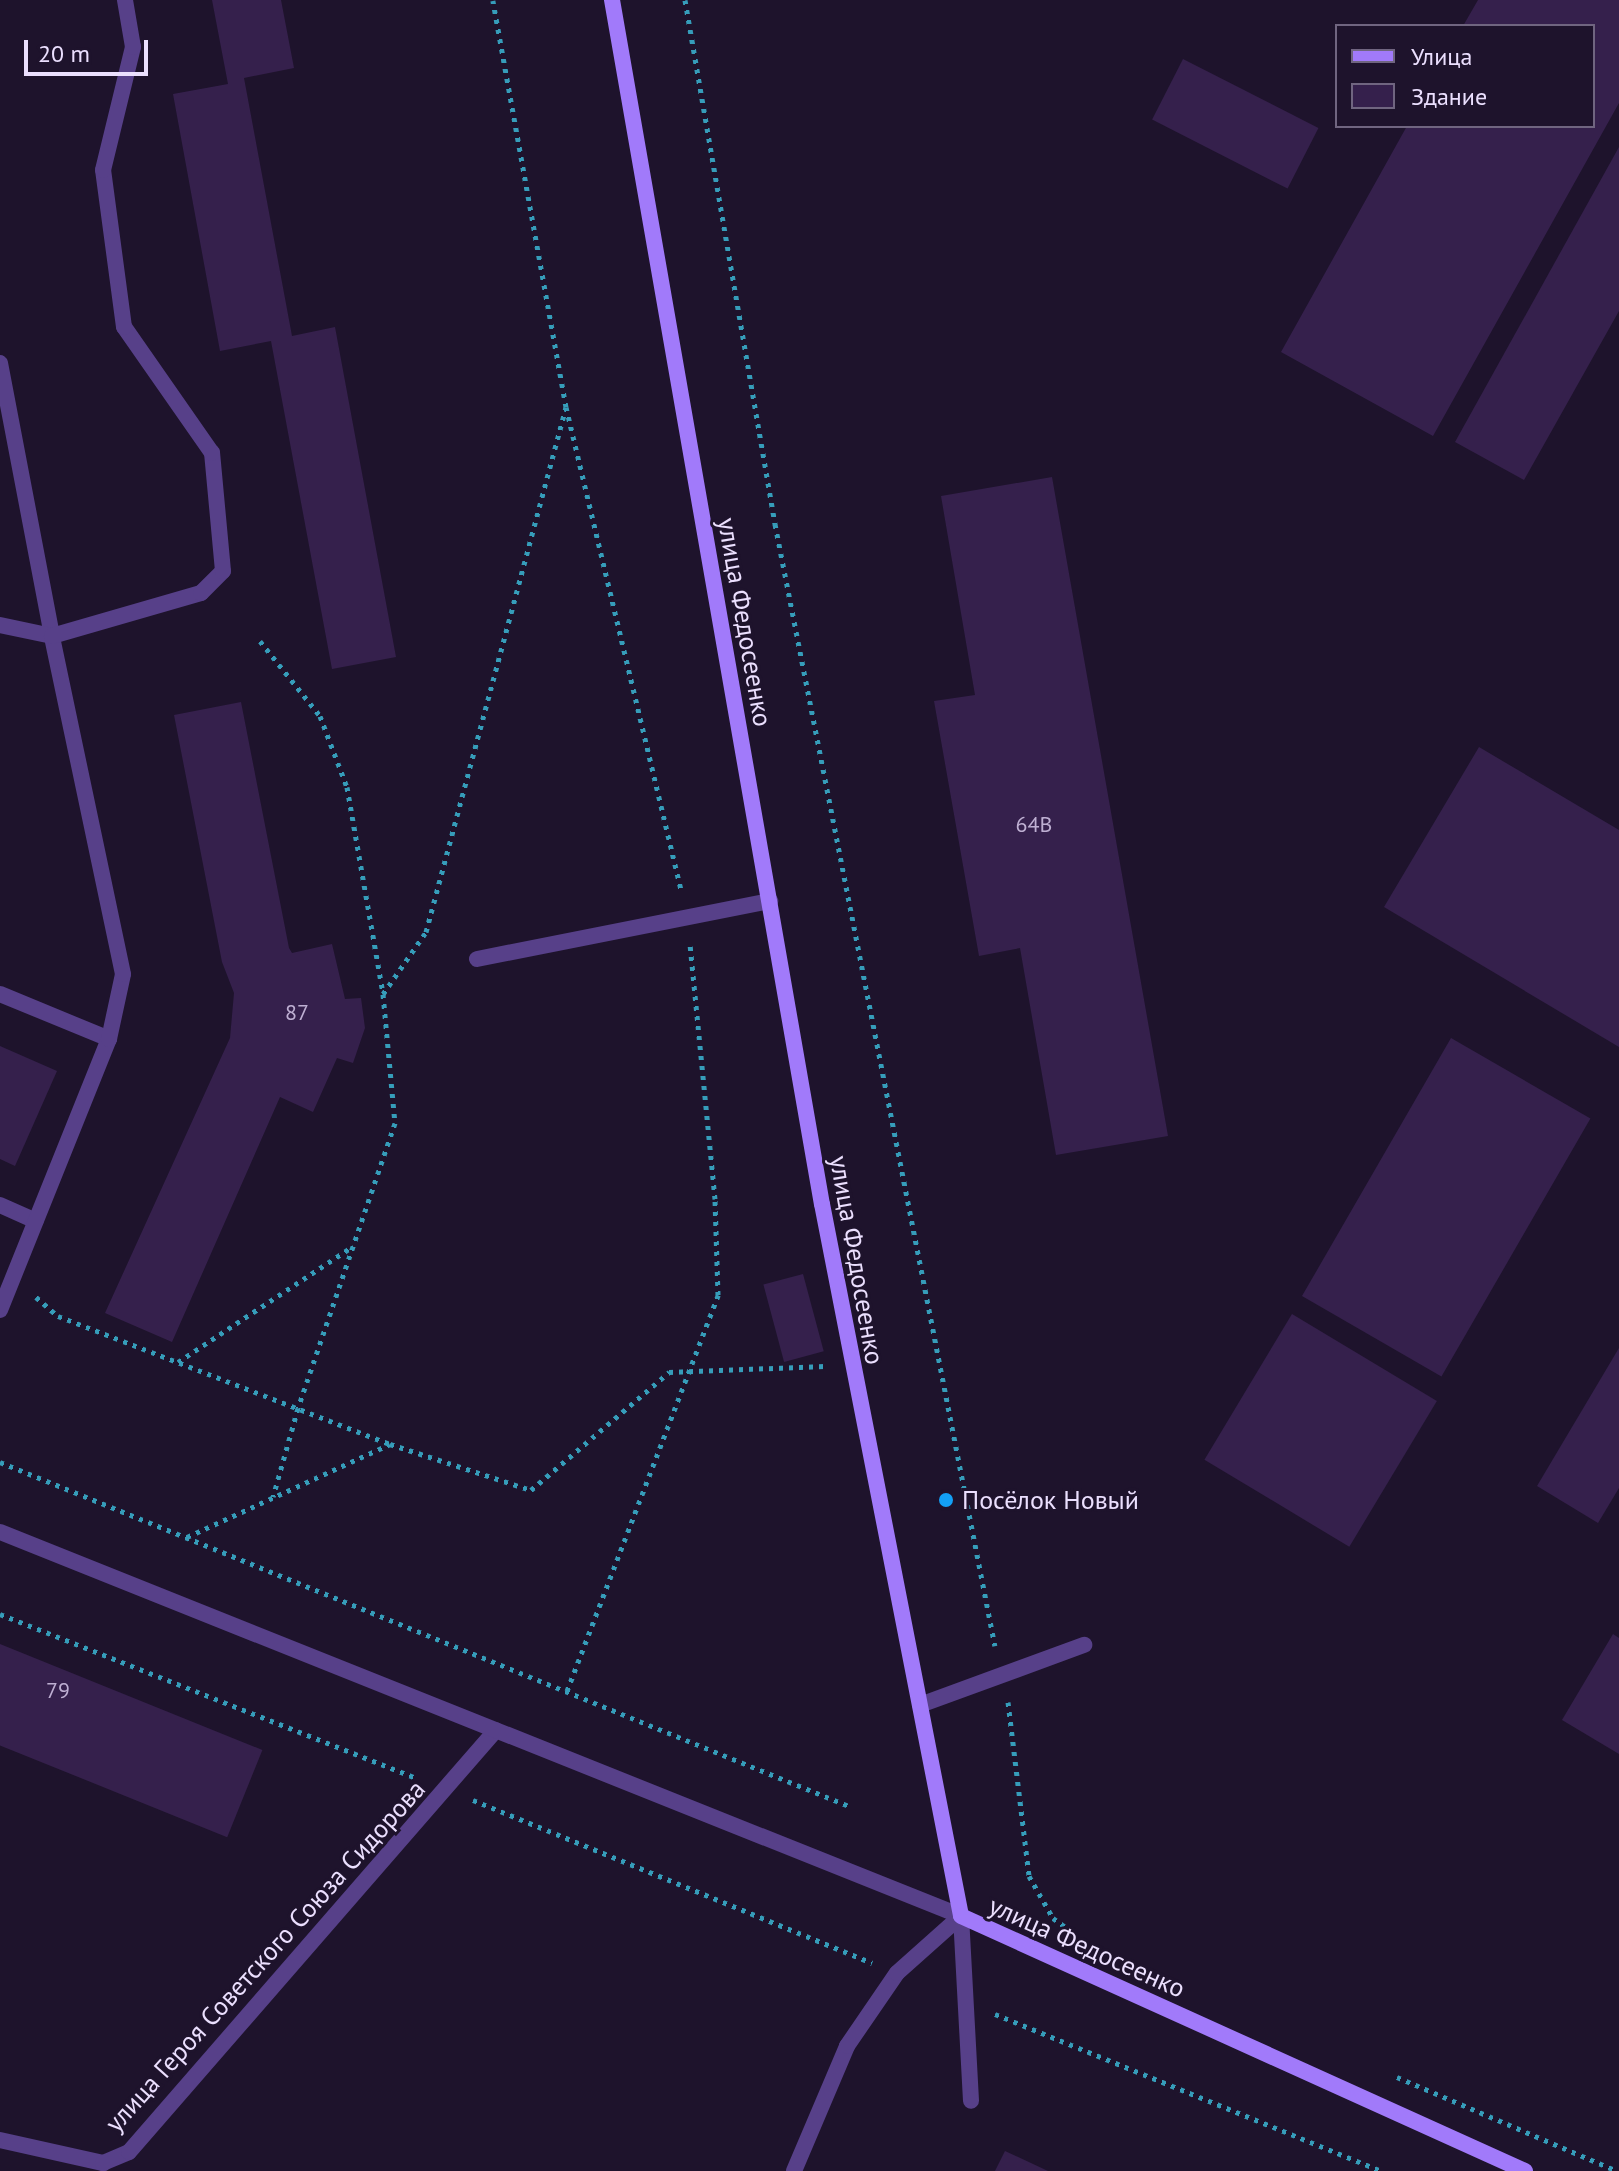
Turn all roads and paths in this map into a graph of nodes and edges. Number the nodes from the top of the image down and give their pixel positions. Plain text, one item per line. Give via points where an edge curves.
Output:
1 (125, 0) edge
2 (493, 0) edge
3 (612, 0) edge
4 (685, 0) edge
5 (0, 363) edge
6 (566, 407) junction
7 (0, 625) edge
8 (52, 636) junction
9 (260, 641) dead end
10 (770, 901) junction
11 (688, 918) junction
12 (477, 959) dead end
13 (0, 994) edge
14 (383, 994) junction
15 (109, 1039) junction
16 (0, 1205) edge
17 (36, 1221) junction
18 (353, 1246) junction
19 (13, 1277) junction
20 (0, 1310) edge
21 (178, 1362) junction
22 (852, 1365) junction
23 (687, 1374) junction
24 (298, 1408) junction
25 (390, 1444) junction
26 (0, 1462) edge
27 (273, 1497) junction
28 (0, 1532) edge
29 (186, 1537) junction
30 (0, 1614) edge
31 (1084, 1645) dead end
32 (1004, 1674) junction
33 (567, 1691) junction
34 (920, 1705) junction
35 (496, 1730) junction
36 (445, 1789) junction
37 (849, 1806) dead end
38 (961, 1916) junction
39 (1074, 1933) dead end
40 (897, 1973) junction
41 (967, 2002) junction
42 (1385, 2072) dead end
43 (971, 2101) dead end
44 (0, 2140) edge
45 (794, 2171) edge
46 (1382, 2171) edge
47 (1525, 2171) edge
48 (1617, 2171) edge

1 - 8 street via 133,47 103,170 124,327 212,453 223,571 201,593
2 - 6 path
3 - 10 street, улица Федосеенко
4 - 32 path via 775,524
5 - 8 street
6 - 11 path
6 - 14 path via 426,932
7 - 8 street
8 - 15 street via 123,974
9 - 14 path via 320,716 347,787
10 - 11 street
10 - 22 street, улица Федосеенко
11 - 12 street
11 - 23 path via 715,1199 718,1295
13 - 15 street
14 - 18 path via 395,1123
15 - 17 street
16 - 17 street
17 - 19 street
18 - 21 path
18 - 24 path
19 - 20 street
19 - 21 path via 58,1316
21 - 24 path
22 - 23 path
22 - 34 street, улица Федосеенко
23 - 25 path via 669,1372 531,1490
23 - 33 path
24 - 25 path
24 - 27 path
25 - 27 path
26 - 29 path
27 - 29 path
28 - 35 street
29 - 33 path
30 - 36 path
31 - 32 street
32 - 34 street
32 - 39 path via 1029,1876 1053,1918
33 - 37 path
34 - 38 street, улица Федосеенко
35 - 36 street, улица Героя Советского Союза Сидорова
35 - 38 street
36 - 40 path
36 - 44 street, улица Героя Советского Союза Сидорова via 129,2152 103,2163
38 - 40 street
38 - 41 street
38 - 47 street, улица Федосеенко
40 - 45 street via 847,2046
41 - 43 street
41 - 46 path
42 - 48 path

